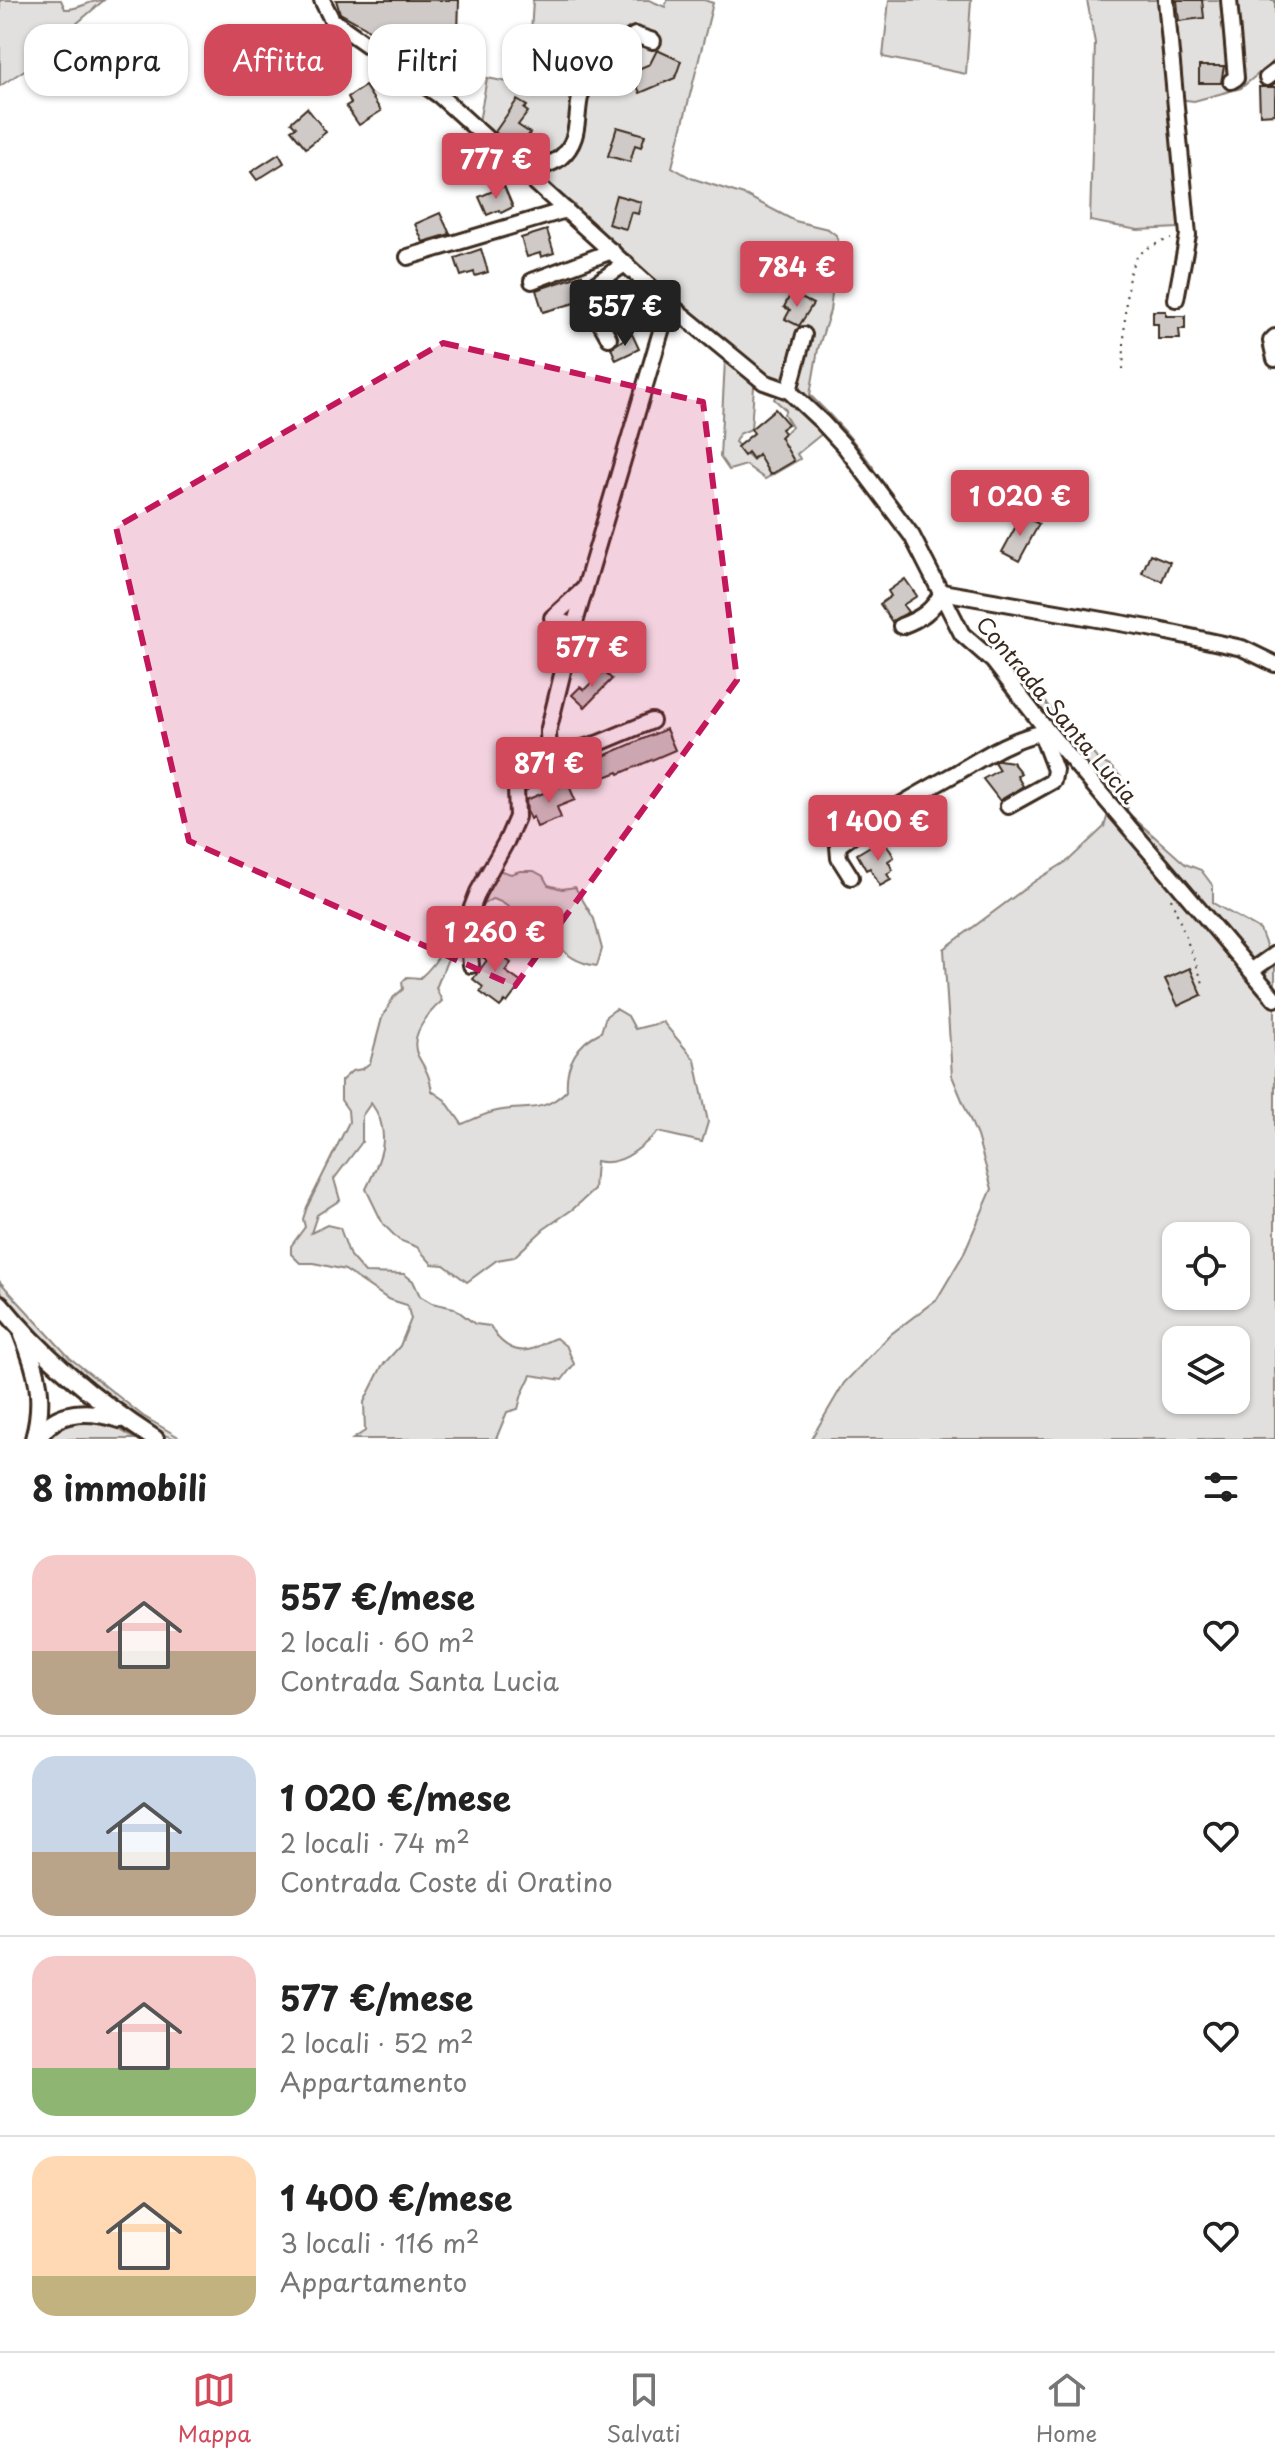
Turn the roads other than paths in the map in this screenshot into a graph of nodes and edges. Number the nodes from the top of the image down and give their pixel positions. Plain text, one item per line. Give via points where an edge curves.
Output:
1 (322, 0) edge
2 (1166, 0) edge
3 (1229, 0) edge
4 (653, 41) dead end
5 (1231, 81) dead end
6 (526, 173) junction
7 (566, 210) junction
8 (612, 251) junction
9 (408, 257) dead end
10 (626, 263) junction
11 (532, 281) dead end
12 (1176, 299) dead end
13 (669, 304) junction
14 (804, 335) dead end
15 (1275, 337) edge
16 (609, 338) dead end
17 (1275, 359) edge
18 (789, 391) junction
19 (588, 585) junction
20 (942, 592) junction
21 (574, 626) junction
22 (901, 626) dead end
23 (1275, 664) edge
24 (652, 721) dead end
25 (1043, 731) junction
26 (549, 758) junction
27 (1008, 806) dead end
28 (851, 877) dead end
29 (1275, 954) edge
30 (471, 965) dead end
31 (1251, 971) junction
32 (1275, 999) edge
33 (0, 1304) edge
34 (21, 1329) junction
35 (130, 1423) junction
36 (35, 1439) edge
37 (155, 1439) edge

1 - 6 street, Contrada Santa Lucia via 332,20 440,96
2 - 12 street via 1188,235
3 - 5 street via 1236,78
4 - 6 street via 635,35 626,40 586,82 570,147 558,159
6 - 7 street, Contrada Santa Lucia
7 - 8 street, Contrada Santa Lucia
7 - 9 street
8 - 10 street, Contrada Santa Lucia
8 - 11 street
10 - 13 street, Contrada Santa Lucia
10 - 16 street via 591,287 592,308
13 - 18 street, Contrada Santa Lucia via 764,382
13 - 19 street
14 - 18 street
15 - 17 street
18 - 20 street, Contrada Santa Lucia via 855,461 912,536
19 - 21 street
19 - 21 street via 552,618
20 - 22 street via 935,606
20 - 23 street via 1211,641
20 - 25 street, Contrada Santa Lucia via 962,634 993,661
21 - 26 street via 548,732
24 - 26 street
25 - 27 street via 1055,770 1053,781
25 - 28 street via 1001,747 838,846
25 - 31 street, Contrada Santa Lucia
26 - 30 street via 516,787 517,817 461,936 469,943
29 - 31 street
31 - 32 street, Contrada Santa Lucia
33 - 34 main road
34 - 35 main road
34 - 36 main road via 38,1379
35 - 36 main road via 79,1412 45,1426
35 - 37 main road

